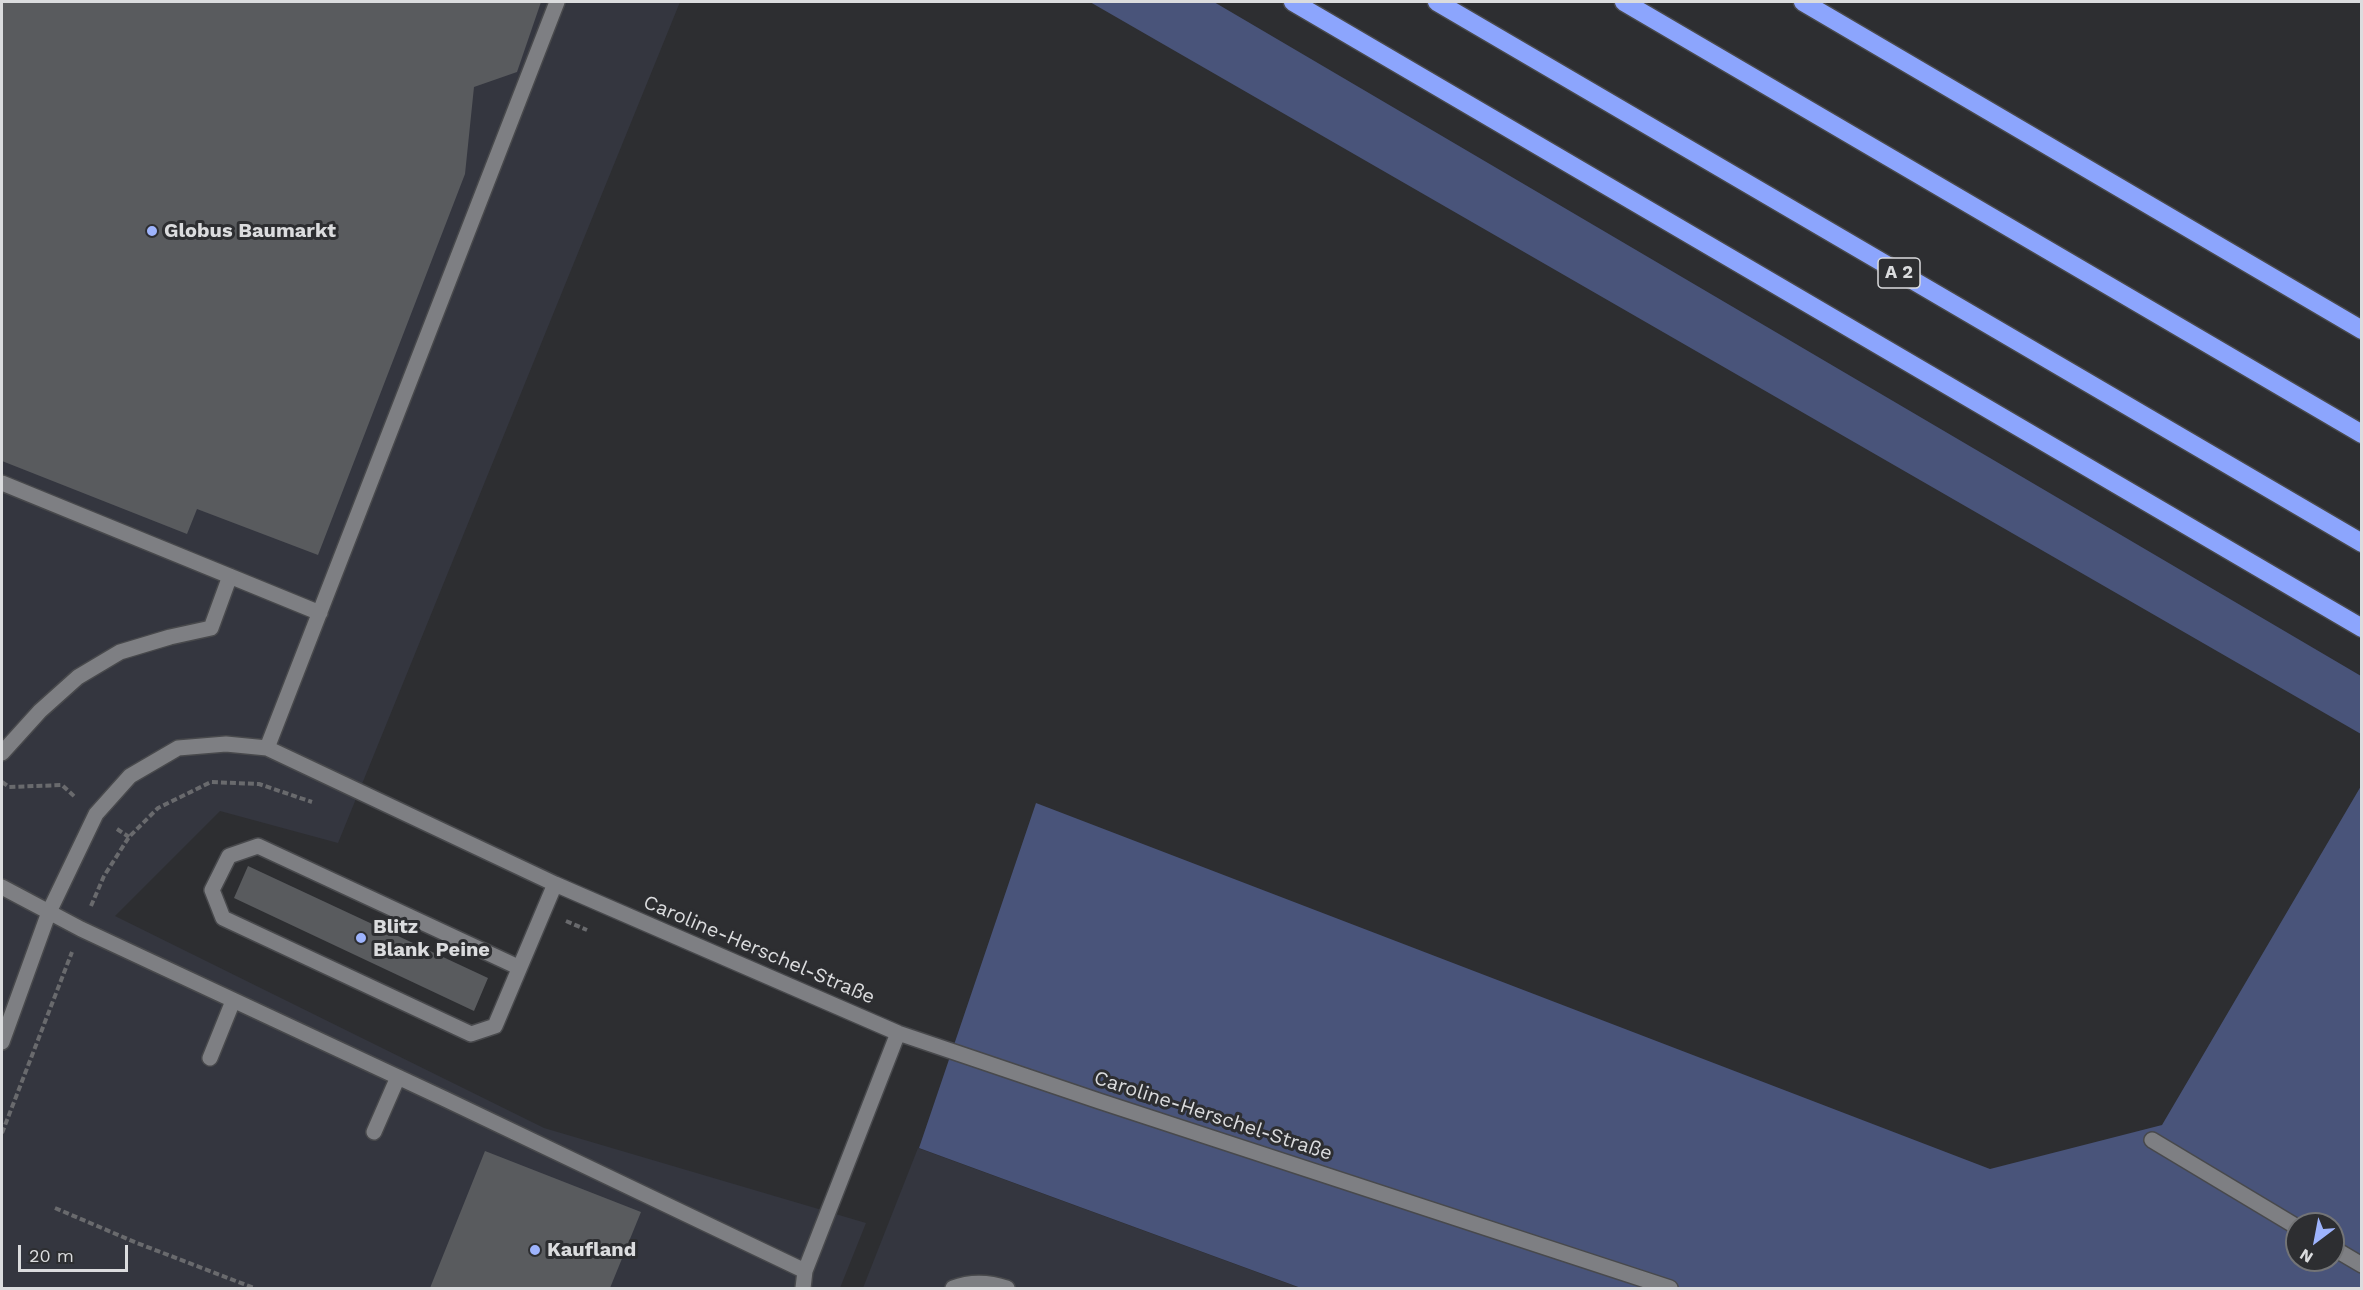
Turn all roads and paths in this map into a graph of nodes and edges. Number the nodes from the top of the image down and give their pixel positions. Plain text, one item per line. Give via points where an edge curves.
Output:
1 (557, 2) edge
2 (1293, 2) edge
3 (1437, 2) edge
4 (1624, 2) edge
5 (1803, 2) edge
6 (2361, 330) edge
7 (2361, 434) edge
8 (2, 483) edge
9 (2361, 543) edge
10 (230, 576) junction
11 (320, 613) junction
12 (2361, 628) edge
13 (267, 748) junction
14 (2, 753) edge
15 (2, 782) edge
16 (321, 806) dead end
17 (96, 814) junction
18 (555, 884) junction
19 (2, 887) edge
20 (543, 911) junction
21 (49, 912) junction
22 (81, 929) junction
23 (597, 934) dead end
24 (518, 967) junction
25 (233, 1001) junction
26 (898, 1033) junction
27 (2, 1042) edge
28 (210, 1058) dead end
29 (398, 1077) junction
30 (374, 1132) dead end
31 (2, 1133) edge
32 (2152, 1140) dead end
33 (55, 1208) dead end
34 (2285, 1220) edge
35 (2345, 1255) edge
36 (2361, 1265) edge
37 (806, 1271) junction
38 (254, 1288) edge
39 (803, 1288) edge
40 (953, 1288) edge
41 (1007, 1288) edge
42 (1670, 1288) edge

1 - 11 street
2 - 12 highway
3 - 9 highway, A 2
4 - 7 highway
5 - 6 highway
8 - 10 street
10 - 11 street
10 - 14 street via 211,628 120,652 78,677
11 - 13 street
13 - 17 street, Caroline-Herschel-Straße via 226,744 178,748 130,776
13 - 18 street, Caroline-Herschel-Straße
15 - 17 path via 9,787 62,785
16 - 22 path via 259,784 211,782 158,808 129,837 104,876
17 - 21 street, Caroline-Herschel-Straße
18 - 20 street
18 - 26 street, Caroline-Herschel-Straße
19 - 21 street
20 - 23 path
20 - 24 street
21 - 22 street
21 - 27 street, Caroline-Herschel-Straße
22 - 25 street
22 - 31 path
24 - 24 street via 495,1026 471,1034 223,918 212,890 229,856 258,846
25 - 28 street
25 - 29 street
26 - 37 street
26 - 42 street, Caroline-Herschel-Straße
29 - 30 street
29 - 37 street
32 - 34 street
33 - 38 path
35 - 36 street
37 - 39 street
40 - 41 street via 969,1282

